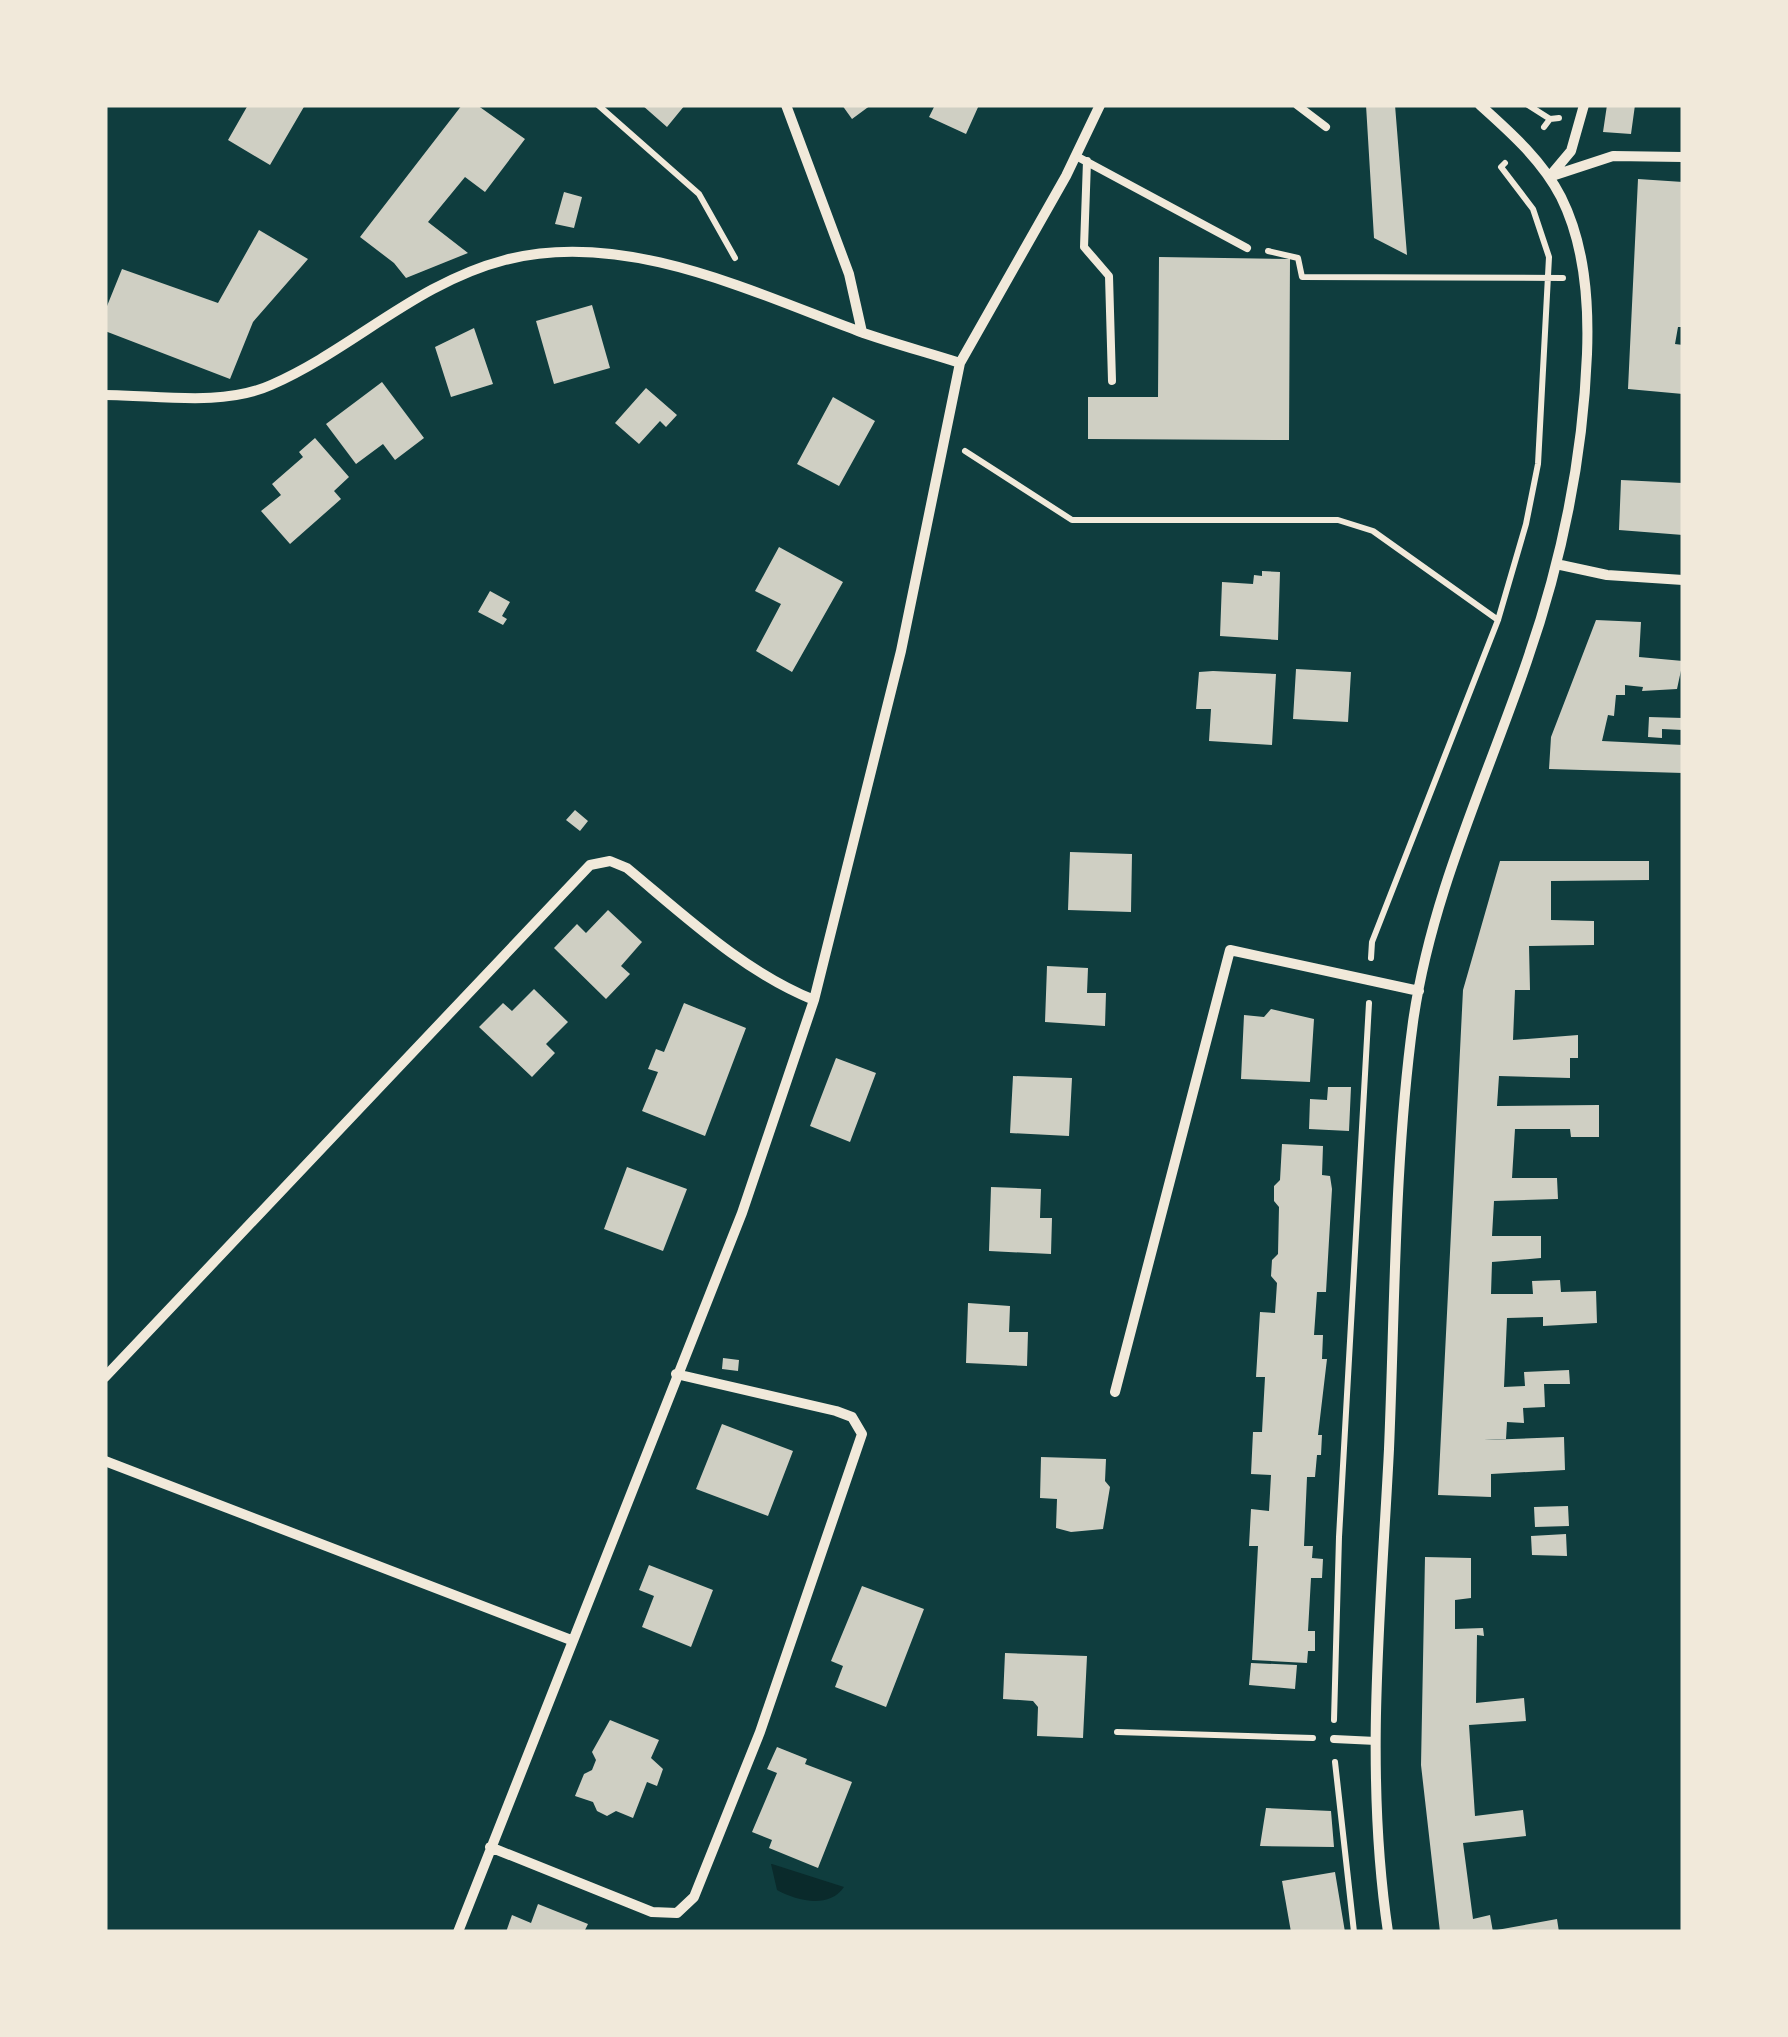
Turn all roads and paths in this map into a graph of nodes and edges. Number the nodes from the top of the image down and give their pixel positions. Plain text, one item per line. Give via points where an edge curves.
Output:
1 (598, 105) edge
2 (786, 105) edge
3 (1100, 105) edge
4 (1297, 105) edge
5 (1480, 105) edge
6 (1528, 105) edge
7 (1584, 105) edge
8 (1550, 119) dead end
9 (1326, 127) dead end
10 (1683, 157) edge
11 (1082, 159) junction
12 (1505, 163) dead end
13 (1549, 177) junction
14 (1247, 248) joint
15 (1548, 279) junction
16 (746, 287) junction
17 (862, 332) junction
18 (960, 362) junction
19 (1112, 381) dead end
20 (105, 396) edge
21 (946, 438) junction
22 (1556, 564) junction
23 (1683, 580) edge
24 (1498, 620) junction
25 (1371, 964) dead end
26 (1418, 992) junction
27 (814, 1000) junction
28 (1369, 1002) dead end
29 (676, 1374) junction
30 (105, 1377) edge
31 (1115, 1392) dead end
32 (105, 1460) edge
33 (571, 1640) junction
34 (1117, 1732) dead end
35 (1334, 1739) junction
36 (1376, 1742) junction
37 (490, 1847) junction
38 (458, 1932) edge
39 (1354, 1932) edge
40 (1388, 1932) edge

1 - 16 path via 698,194
2 - 17 street via 850,274
3 - 11 street
4 - 9 lane
5 - 13 street
6 - 8 path
7 - 13 street via 1571,151
10 - 13 street via 1612,156
11 - 14 lane
11 - 18 street
11 - 19 lane via 1084,246 1109,276
12 - 15 path via 1501,167 1542,232
13 - 22 street via 1579,251 1588,334 1582,417
14 - 15 path via 1298,258 1302,278
15 - 24 path via 1538,464
16 - 17 street
16 - 20 street via 610,256 506,260 420,293 268,386 226,397
17 - 18 street
18 - 21 street
21 - 24 path via 1072,520 1338,520 1373,531
21 - 27 street
22 - 23 street
22 - 26 street via 1450,867
24 - 25 path via 1372,942
26 - 31 street via 1230,950
26 - 36 street via 1404,1126
27 - 29 street via 742,1213
27 - 30 street via 721,944 627,868 610,861 590,865
28 - 35 path
29 - 33 street
29 - 37 street via 846,1414 862,1434 760,1732 694,1897 677,1914 652,1912
32 - 33 street
33 - 37 street
34 - 35 path
35 - 36 lane
35 - 39 path
36 - 40 street
37 - 38 street

